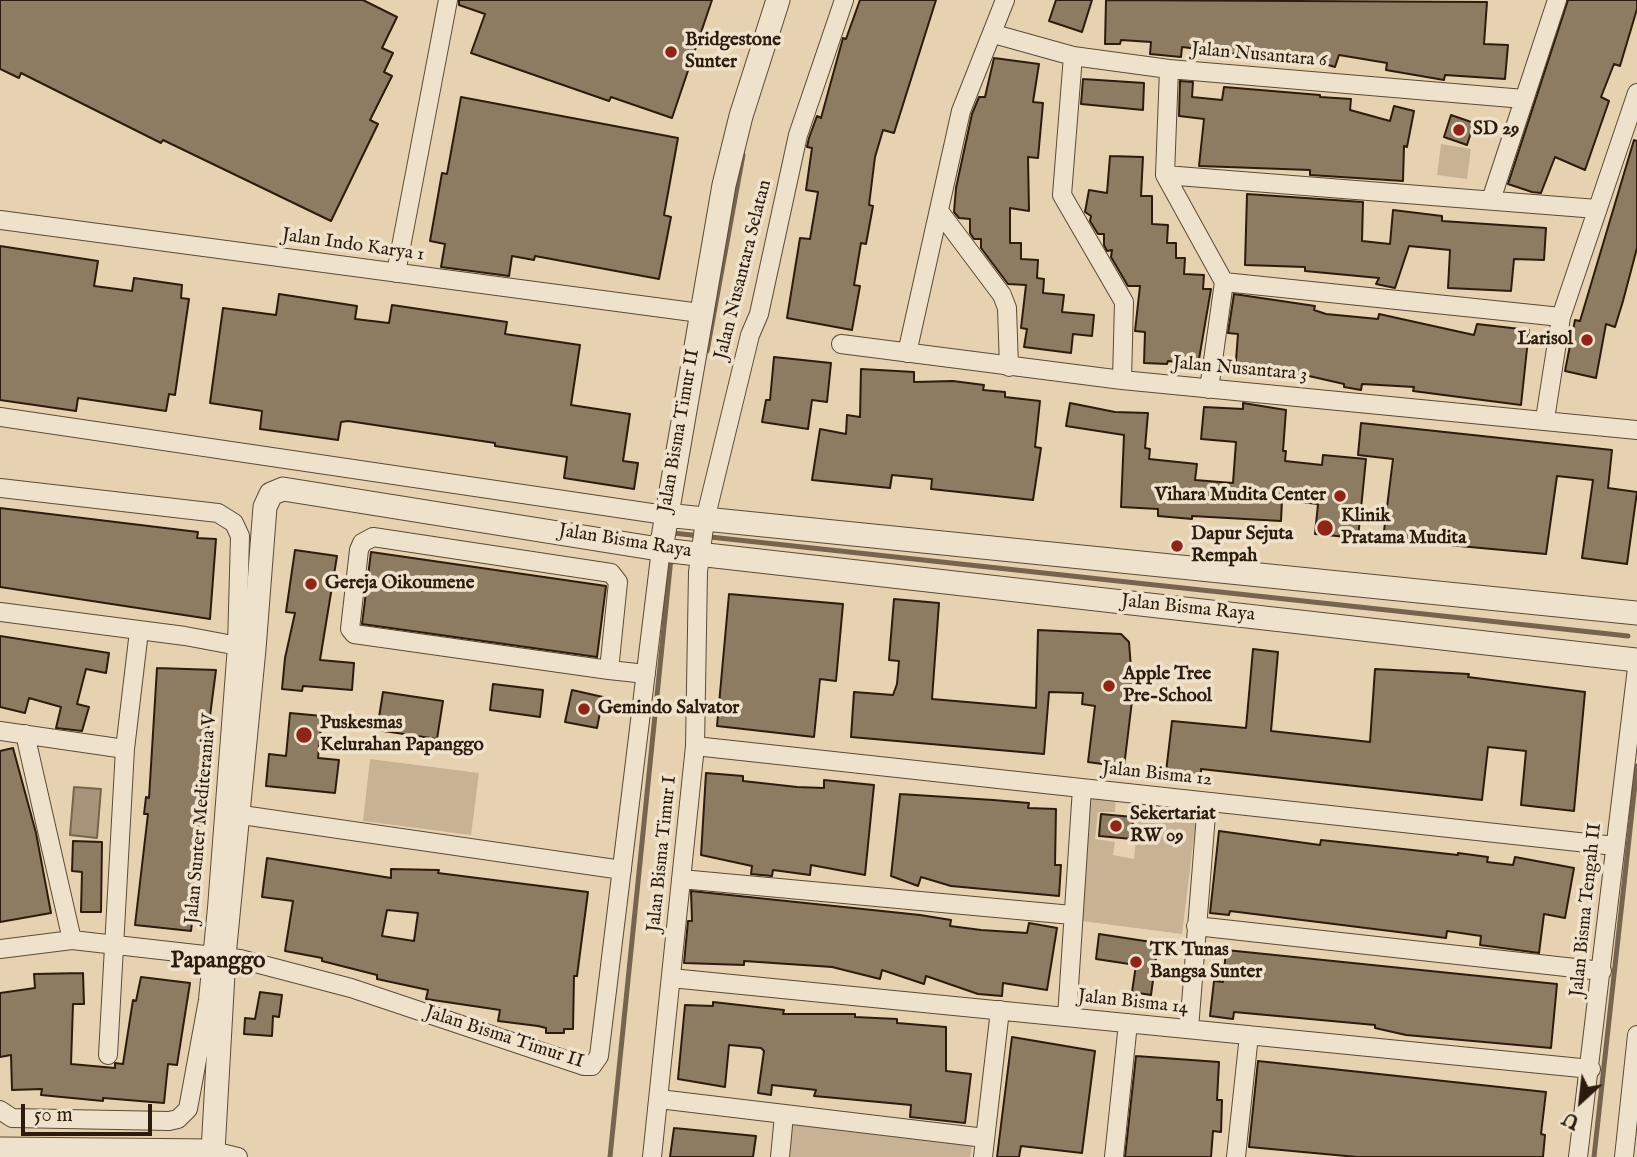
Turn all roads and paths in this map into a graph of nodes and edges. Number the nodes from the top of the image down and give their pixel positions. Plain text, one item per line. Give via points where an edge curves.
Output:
1 (449, 0) edge
2 (778, 0) edge
3 (844, 0) edge
4 (1005, 0) edge
5 (1557, 0) edge
6 (994, 34) junction
7 (1073, 56) junction
8 (1169, 69) junction
9 (1637, 93) edge
10 (1524, 99) junction
11 (1165, 175) junction
12 (1491, 201) junction
13 (1597, 209) junction
14 (939, 211) junction
15 (0, 220) edge
16 (396, 273) junction
17 (1224, 282) junction
18 (700, 313) junction
19 (1561, 317) junction
20 (841, 344) dead end
21 (906, 353) junction
22 (1009, 367) junction
23 (1122, 380) junction
24 (1209, 389) junction
25 (0, 417) edge
26 (1545, 419) junction
27 (1637, 430) edge
28 (0, 488) edge
29 (668, 516) junction
30 (703, 521) junction
31 (617, 540) junction
32 (685, 551) junction
33 (611, 573) junction
34 (0, 612) edge
35 (1637, 613) edge
36 (139, 631) junction
37 (246, 648) junction
38 (1637, 660) edge
39 (1637, 667) edge
40 (609, 670) junction
41 (646, 674) junction
42 (0, 731) edge
43 (25, 734) junction
44 (695, 746) junction
45 (125, 749) junction
46 (1082, 788) junction
47 (1207, 802) junction
48 (235, 814) junction
49 (1615, 846) junction
50 (622, 870) junction
51 (681, 878) junction
52 (1072, 915) junction
53 (1196, 926) junction
54 (72, 940) junction
55 (115, 944) junction
56 (0, 949) edge
57 (218, 955) junction
58 (1602, 971) junction
59 (671, 978) junction
60 (1000, 1010) junction
61 (1067, 1017) junction
62 (1128, 1023) junction
63 (1189, 1029) junction
64 (1249, 1035) junction
65 (1637, 1035) edge
66 (108, 1055) dead end
67 (1591, 1069) junction
68 (1635, 1074) edge
69 (659, 1100) junction
70 (0, 1110) edge
71 (784, 1115) junction
72 (985, 1138) junction
73 (0, 1149) edge
74 (213, 1151) junction
75 (238, 1157) edge
76 (652, 1157) edge
77 (780, 1157) edge
78 (983, 1157) edge
79 (1114, 1157) edge
80 (1236, 1157) edge
81 (1578, 1157) edge
82 (1624, 1157) edge

1 - 16 street
2 - 18 street, Jalan Bisma Timur II via 726,173
3 - 30 street, Jalan Nusantara Selatan via 799,135 759,314
4 - 6 street
5 - 10 street
6 - 7 street, Jalan Nusantara 6
6 - 14 street via 961,111
7 - 8 street, Jalan Nusantara 6
7 - 23 street via 1062,195 1124,302
8 - 10 street, Jalan Nusantara 6
8 - 11 street
9 - 13 street
10 - 12 street
11 - 12 street
11 - 17 street
12 - 13 street
13 - 19 street
14 - 21 street
14 - 22 street via 1002,295 1007,309
15 - 16 street, Jalan Indo Karya 1
16 - 18 street, Jalan Indo Karya 1
17 - 19 street
17 - 24 street
18 - 29 street, Jalan Bisma Timur II
19 - 26 street
20 - 21 street, Jalan Nusantara 3
21 - 22 street, Jalan Nusantara 3
22 - 23 street, Jalan Nusantara 3
23 - 24 street, Jalan Nusantara 3
24 - 26 street, Jalan Nusantara 3
25 - 29 street, Jalan Bisma Raya
26 - 27 street, Jalan Nusantara 3
28 - 37 street, Jalan Sunter Mediterania V via 218,513 234,523 240,536
29 - 30 street, Jalan Bisma Raya
29 - 32 street, Jalan Bisma Timur II
30 - 32 street, Jalan Nusantara Selatan
30 - 35 street, Jalan Bisma Raya
31 - 32 street, Jalan Bisma Raya
31 - 33 street
31 - 37 street, Jalan Bisma Raya via 283,489 271,494 265,507
32 - 38 street, Jalan Bisma Raya
32 - 41 street, Jalan Bisma Timur II
32 - 44 street, Jalan Bisma Timur I
33 - 40 street via 618,582
33 - 40 street via 373,537 359,550 350,629 356,635
34 - 36 street
36 - 37 street
36 - 45 street
37 - 48 street, Jalan Bisma Raya
37 - 57 street, Jalan Sunter Mediterania V
39 - 49 street, Jalan Bisma Tengah II
40 - 41 street
41 - 50 street, Jalan Bisma Timur II
42 - 43 street
43 - 45 street
43 - 54 street
44 - 46 street, Jalan Bisma 12
44 - 51 street, Jalan Bisma Timur I
45 - 55 street
46 - 47 street, Jalan Bisma 12
46 - 52 street
47 - 49 street, Jalan Bisma 12
47 - 53 street
48 - 50 street
48 - 57 street, Jalan Bisma Raya
49 - 58 street, Jalan Bisma Tengah II
50 - 57 street, Jalan Bisma Timur II via 599,1056 588,1067 351,988
51 - 52 street
51 - 59 street, Jalan Bisma Timur I
52 - 61 street
53 - 58 street
53 - 63 street
54 - 55 street
54 - 56 street
55 - 57 street
55 - 66 street
57 - 70 street, Jalan Sunter Mediterania V via 188,1109 183,1115 169,1121 12,1118
57 - 74 street, Jalan Bisma Raya
58 - 67 street, Jalan Bisma Tengah II
59 - 60 street, Jalan Bisma 14
59 - 69 street, Jalan Bisma Timur I
60 - 61 street, Jalan Bisma 14
60 - 72 street
61 - 62 street, Jalan Bisma 14
62 - 63 street, Jalan Bisma 14
62 - 79 street
63 - 64 street, Jalan Bisma 14
64 - 67 street, Jalan Bisma 14
64 - 80 street
65 - 68 street
67 - 81 street, Jalan Bisma Tengah II
68 - 82 street
69 - 71 street
69 - 76 street, Jalan Bisma Timur I
71 - 72 street
71 - 77 street
72 - 78 street
73 - 74 street
74 - 75 street

